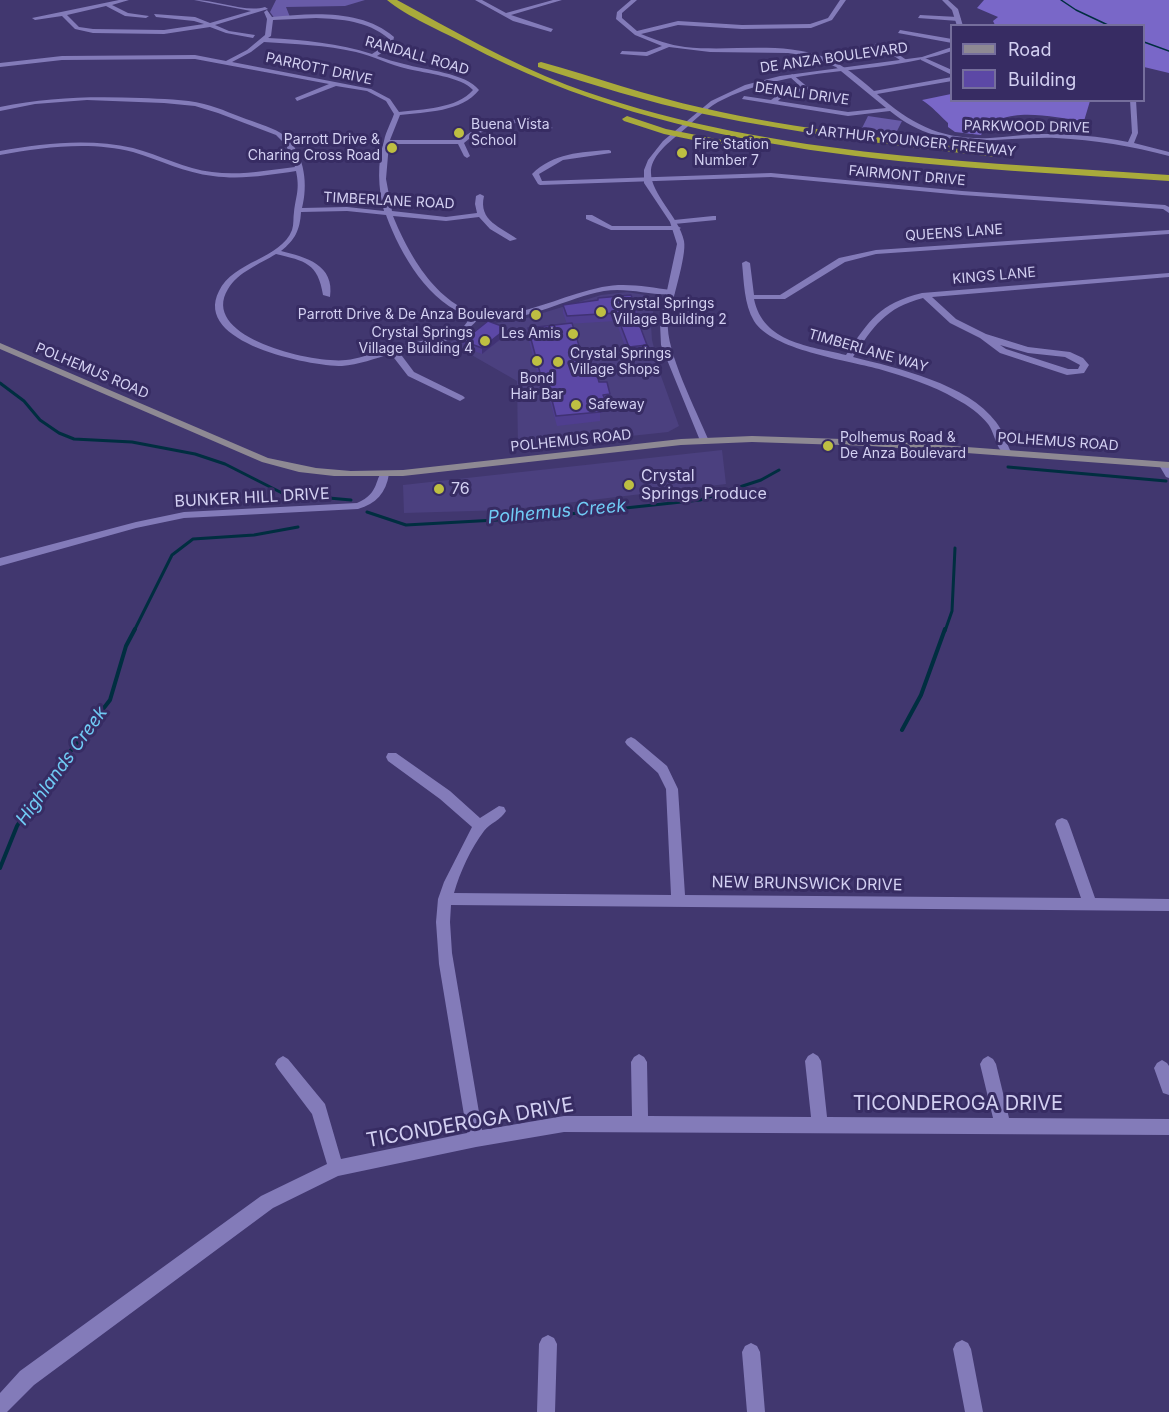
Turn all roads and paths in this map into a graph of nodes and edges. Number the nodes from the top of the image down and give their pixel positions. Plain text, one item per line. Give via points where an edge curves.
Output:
1 (126, 0) edge
2 (197, 0) edge
3 (271, 0) edge
4 (391, 0) edge
5 (404, 0) edge
6 (478, 0) edge
7 (559, 0) edge
8 (634, 0) edge
9 (843, 0) edge
10 (945, 0) edge
11 (108, 5) junction
12 (265, 9) junction
13 (254, 11) junction
14 (363, 13) dead end
15 (63, 14) junction
16 (156, 15) dead end
17 (506, 15) junction
18 (146, 16) dead end
19 (920, 17) dead end
20 (35, 18) dead end
21 (270, 19) junction
22 (349, 21) junction
23 (959, 22) edge
24 (457, 24) dead end
25 (210, 25) junction
26 (551, 30) dead end
27 (900, 32) dead end
28 (637, 33) junction
29 (253, 36) dead end
30 (265, 40) junction
31 (950, 41) edge
32 (474, 45) junction
33 (669, 45) junction
34 (876, 45) dead end
35 (950, 49) edge
36 (622, 53) dead end
37 (374, 55) junction
38 (923, 59) junction
39 (228, 62) junction
40 (532, 62) dead end
41 (905, 62) junction
42 (0, 65) edge
43 (843, 69) junction
44 (950, 72) edge
45 (792, 76) junction
46 (950, 79) edge
47 (338, 83) junction
48 (807, 89) junction
49 (872, 93) junction
50 (812, 96) dead end
51 (744, 98) dead end
52 (297, 99) dead end
53 (1133, 102) edge
54 (772, 103) junction
55 (714, 105) junction
56 (0, 109) edge
57 (599, 109) dead end
58 (891, 109) junction
59 (397, 114) junction
60 (614, 115) dead end
61 (678, 118) junction
62 (711, 126) junction
63 (550, 128) dead end
64 (671, 140) junction
65 (386, 142) junction
66 (460, 142) junction
67 (1131, 143) junction
68 (609, 152) dead end
69 (0, 153) edge
70 (1169, 153) edge
71 (467, 156) dead end
72 (298, 169) junction
73 (1154, 171) junction
74 (1169, 172) edge
75 (1169, 179) edge
76 (647, 180) junction
77 (480, 196) dead end
78 (1167, 209) edge
79 (298, 210) junction
80 (387, 214) junction
81 (479, 215) junction
82 (589, 218) dead end
83 (713, 218) dead end
84 (676, 225) junction
85 (1169, 232) edge
86 (513, 239) dead end
87 (276, 252) junction
88 (746, 263) dead end
89 (1169, 275) edge
90 (672, 292) junction
91 (327, 295) dead end
92 (926, 295) junction
93 (751, 297) junction
94 (476, 317) junction
95 (983, 336) junction
96 (0, 346) edge
97 (394, 352) junction
98 (848, 358) junction
99 (460, 398) dead end
100 (704, 441) junction
101 (1006, 452) junction
102 (1166, 465) edge
103 (384, 474) junction
104 (1169, 475) edge
105 (0, 562) edge
106 (631, 742) dead end
107 (392, 757) dead end
108 (499, 811) dead end
109 (1062, 824) dead end
110 (480, 826) junction
111 (445, 899) junction
112 (678, 900) junction
113 (1090, 905) junction
114 (1169, 905) edge
115 (813, 1061) dead end
116 (639, 1062) dead end
117 (283, 1064) dead end
118 (988, 1064) dead end
119 (1162, 1068) dead end
120 (1169, 1087) edge
121 (640, 1123) junction
122 (820, 1125) junction
123 (1002, 1125) junction
124 (1169, 1127) edge
125 (476, 1139) junction
126 (336, 1168) junction
127 (548, 1344) dead end
128 (962, 1349) dead end
129 (751, 1352) dead end
130 (0, 1406) edge
131 (546, 1412) edge
132 (756, 1412) edge
133 (974, 1412) edge

1 - 11 street
2 - 13 street
3 - 12 street
4 - 32 highway, J ARTHUR YOUNGER FREEWAY
5 - 24 highway
5 - 61 highway, J ARTHUR YOUNGER FREEWAY via 547,73
6 - 17 street
7 - 17 street
8 - 28 street via 619,19
9 - 28 street via 830,20 811,26 678,23
10 - 23 street via 955,9
11 - 15 street
11 - 18 street via 127,15
12 - 13 street
12 - 21 street
13 - 25 street
14 - 22 street
15 - 20 street
15 - 25 street via 77,28 115,33 164,32
16 - 25 street via 195,19
17 - 26 street
19 - 23 street
21 - 22 street via 321,16
21 - 30 street
22 - 37 street via 375,27 391,38 390,45
25 - 29 street
27 - 31 street
28 - 33 street, PARKWOOD DRIVE
30 - 37 street, RANDALL ROAD via 304,42
30 - 39 street
32 - 57 highway via 530,80
32 - 61 highway, J ARTHUR YOUNGER FREEWAY via 566,88
33 - 36 street via 647,54
33 - 43 street, PARKWOOD DRIVE via 713,51 798,52 826,58
34 - 41 street
35 - 38 street, DE ANZA BOULEVARD
37 - 59 street, RANDALL ROAD via 459,79 476,90 462,101
38 - 41 street, DE ANZA BOULEVARD
38 - 44 street
39 - 42 street, PARROTT DRIVE via 166,56 62,58
39 - 47 street, PARROTT DRIVE
40 - 55 highway via 673,102
41 - 43 street, DE ANZA BOULEVARD
43 - 45 street, DE ANZA BOULEVARD
43 - 49 street, PARKWOOD DRIVE
45 - 48 street
45 - 55 street, DE ANZA BOULEVARD via 747,86
46 - 49 street
47 - 52 street
47 - 59 street, PARROTT DRIVE via 380,94
48 - 50 street
48 - 54 street via 781,95
49 - 58 street, PARKWOOD DRIVE
51 - 54 street, DENALI DRIVE
53 - 67 street via 1135,133
54 - 58 street, DENALI DRIVE via 848,114
55 - 64 street, DE ANZA BOULEVARD
55 - 73 highway via 741,117 838,136
56 - 72 street via 85,98 195,104 279,135 289,145
58 - 67 street, PARKWOOD DRIVE via 921,128 961,138 999,141 1047,136
59 - 65 street
60 - 64 highway
61 - 62 highway, J ARTHUR YOUNGER FREEWAY
62 - 73 highway, J ARTHUR YOUNGER FREEWAY via 878,150
62 - 75 highway, J ARTHUR YOUNGER FREEWAY via 877,156
63 - 66 street via 527,118 473,133
64 - 75 highway via 880,164
64 - 76 street, DE ANZA BOULEVARD via 649,164
65 - 66 street
65 - 80 street via 382,186
66 - 71 street
67 - 70 street, PARKWOOD DRIVE
68 - 76 street, FAIRMONT DRIVE via 577,154 549,162 535,174 540,183
69 - 72 street via 106,146 133,150 186,170 213,175
72 - 79 street via 302,191
73 - 74 highway, J ARTHUR YOUNGER FREEWAY
76 - 78 street, FAIRMONT DRIVE via 771,175
76 - 84 street
77 - 81 street
79 - 80 street, TIMBERLANE ROAD via 347,209
79 - 87 street via 295,232
80 - 81 street, TIMBERLANE ROAD via 446,219
80 - 94 street via 424,278 452,308
81 - 86 street
82 - 84 street via 611,228
83 - 84 street
84 - 90 street via 681,250
85 - 93 street, QUEENS LANE via 876,252 842,260 782,297
87 - 91 street via 313,262 323,273
87 - 97 street via 244,269 223,288 219,306 226,323 245,340 259,348 332,363
88 - 93 street, TIMBERLANE WAY
89 - 92 street, KINGS LANE
90 - 94 street via 608,288 514,316
90 - 100 street via 664,323 664,345
92 - 95 street via 953,321
92 - 98 street, KINGS LANE via 885,308
93 - 98 street, TIMBERLANE WAY via 753,314 762,327 780,338
94 - 97 street via 456,335
95 - 95 street via 1003,351 1067,372 1081,371 1085,365 1071,356 1027,350
96 - 103 main road, POLHEMUS ROAD via 278,465 326,473
97 - 99 street via 411,374
98 - 101 street, TIMBERLANE WAY via 933,384 965,401 991,422
100 - 101 main road, POLHEMUS ROAD via 824,440
100 - 103 main road, POLHEMUS ROAD
101 - 102 main road, POLHEMUS ROAD
102 - 104 street
103 - 105 street, BUNKER HILL DRIVE via 378,496 358,506 184,515
106 - 112 street via 663,770 672,789
107 - 110 street
108 - 110 street
109 - 113 street
110 - 111 street
111 - 112 street, NEW BRUNSWICK DRIVE
111 - 125 street via 442,935
112 - 113 street, NEW BRUNSWICK DRIVE
113 - 114 street, NEW BRUNSWICK DRIVE
115 - 122 street
116 - 121 street
117 - 126 street via 319,1110
118 - 123 street
119 - 120 street
121 - 122 street, TICONDEROGA DRIVE
121 - 125 street, TICONDEROGA DRIVE via 564,1125
122 - 123 street, TICONDEROGA DRIVE
123 - 124 street, TICONDEROGA DRIVE
125 - 126 street, TICONDEROGA DRIVE
126 - 130 street, TICONDEROGA DRIVE via 267,1203 27,1378
127 - 131 street
128 - 133 street
129 - 132 street

